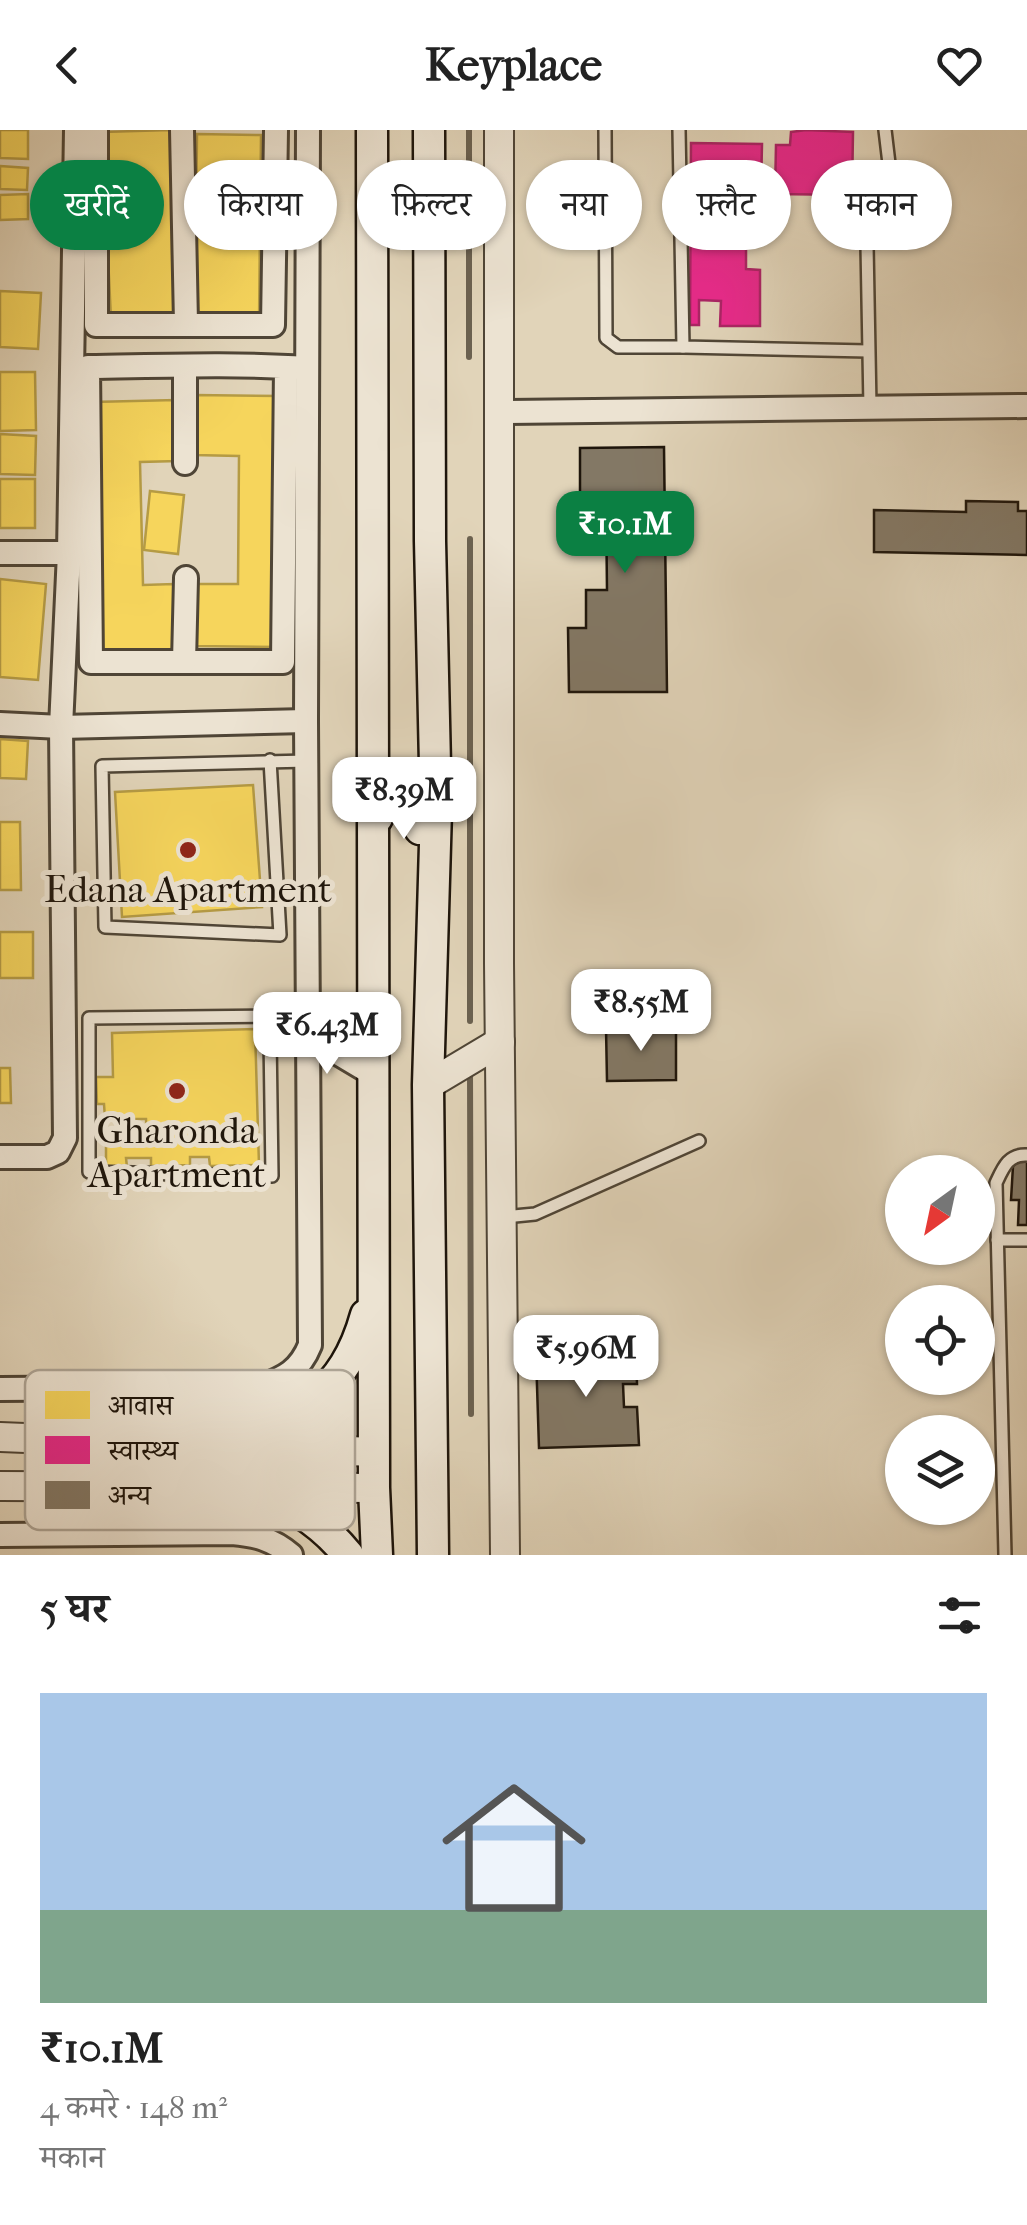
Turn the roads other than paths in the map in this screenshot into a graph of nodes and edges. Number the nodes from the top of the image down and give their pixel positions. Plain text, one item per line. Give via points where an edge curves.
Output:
1 (76, 130) edge
2 (96, 130) edge
3 (182, 130) edge
4 (276, 130) edge
5 (308, 130) edge
6 (372, 130) edge
7 (429, 130) edge
8 (499, 130) edge
9 (605, 130) edge
10 (679, 130) edge
11 (886, 130) edge
12 (186, 324) junction
13 (683, 347) junction
14 (868, 352) junction
15 (184, 366) junction
16 (296, 368) junction
17 (1027, 406) edge
18 (870, 407) junction
19 (501, 412) junction
20 (185, 463) dead end
21 (0, 553) edge
22 (69, 554) junction
23 (186, 578) dead end
24 (184, 662) junction
25 (283, 662) junction
26 (308, 664) junction
27 (306, 721) junction
28 (0, 724) edge
29 (61, 727) junction
30 (270, 760) junction
31 (308, 761) junction
32 (374, 825) junction
33 (434, 868) junction
34 (270, 1036) junction
35 (309, 1036) junction
36 (500, 1042) junction
37 (371, 1073) junction
38 (428, 1085) junction
39 (699, 1140) dead end
40 (1027, 1155) edge
41 (0, 1157) edge
42 (502, 1217) junction
43 (998, 1240) junction
44 (1027, 1240) edge
45 (372, 1291) junction
46 (294, 1370) edge
47 (343, 1370) edge
48 (0, 1389) edge
49 (25, 1389) edge
50 (0, 1437) edge
51 (25, 1438) edge
52 (355, 1451) edge
53 (374, 1452) junction
54 (355, 1488) edge
55 (374, 1488) junction
56 (325, 1530) edge
57 (0, 1535) edge
58 (291, 1555) edge
59 (348, 1555) edge
60 (377, 1555) edge
61 (433, 1555) edge
62 (505, 1555) edge
63 (1005, 1555) edge

1 - 22 street
2 - 12 street via 96,325
3 - 12 street
4 - 12 street via 273,325
5 - 16 street
6 - 32 main road
7 - 33 main road
8 - 19 street
9 - 13 lane via 606,338 618,347
10 - 13 lane
11 - 14 lane via 888,204 873,217 867,245
13 - 14 lane
14 - 18 lane
15 - 16 street
15 - 20 street
15 - 24 street via 88,368 91,662
16 - 25 street
16 - 26 street
17 - 18 street
18 - 19 street
19 - 36 street
21 - 22 street
22 - 29 street
23 - 24 street
24 - 25 street
25 - 26 street
26 - 27 street
27 - 29 street
27 - 31 street
28 - 29 street
29 - 41 street via 65,1138 46,1157
30 - 30 lane via 102,766 105,927 280,935
30 - 31 lane
31 - 35 street
32 - 33 main road via 390,785 408,783 417,794 422,850
32 - 37 main road
33 - 38 main road
34 - 34 lane via 272,1176 89,1172 90,1018 269,1016
34 - 35 lane
35 - 37 street
35 - 46 street via 310,1344
36 - 38 street
36 - 42 street
37 - 45 main road
38 - 61 main road
39 - 42 lane via 534,1214
40 - 43 lane via 1004,1164 996,1183
42 - 62 street
43 - 44 lane
43 - 63 lane
45 - 47 main road via 360,1338
45 - 53 main road
48 - 49 street
50 - 51 street
52 - 53 street
53 - 55 main road
54 - 55 street
55 - 60 main road
56 - 59 main road
57 - 58 street via 232,1533 258,1535

